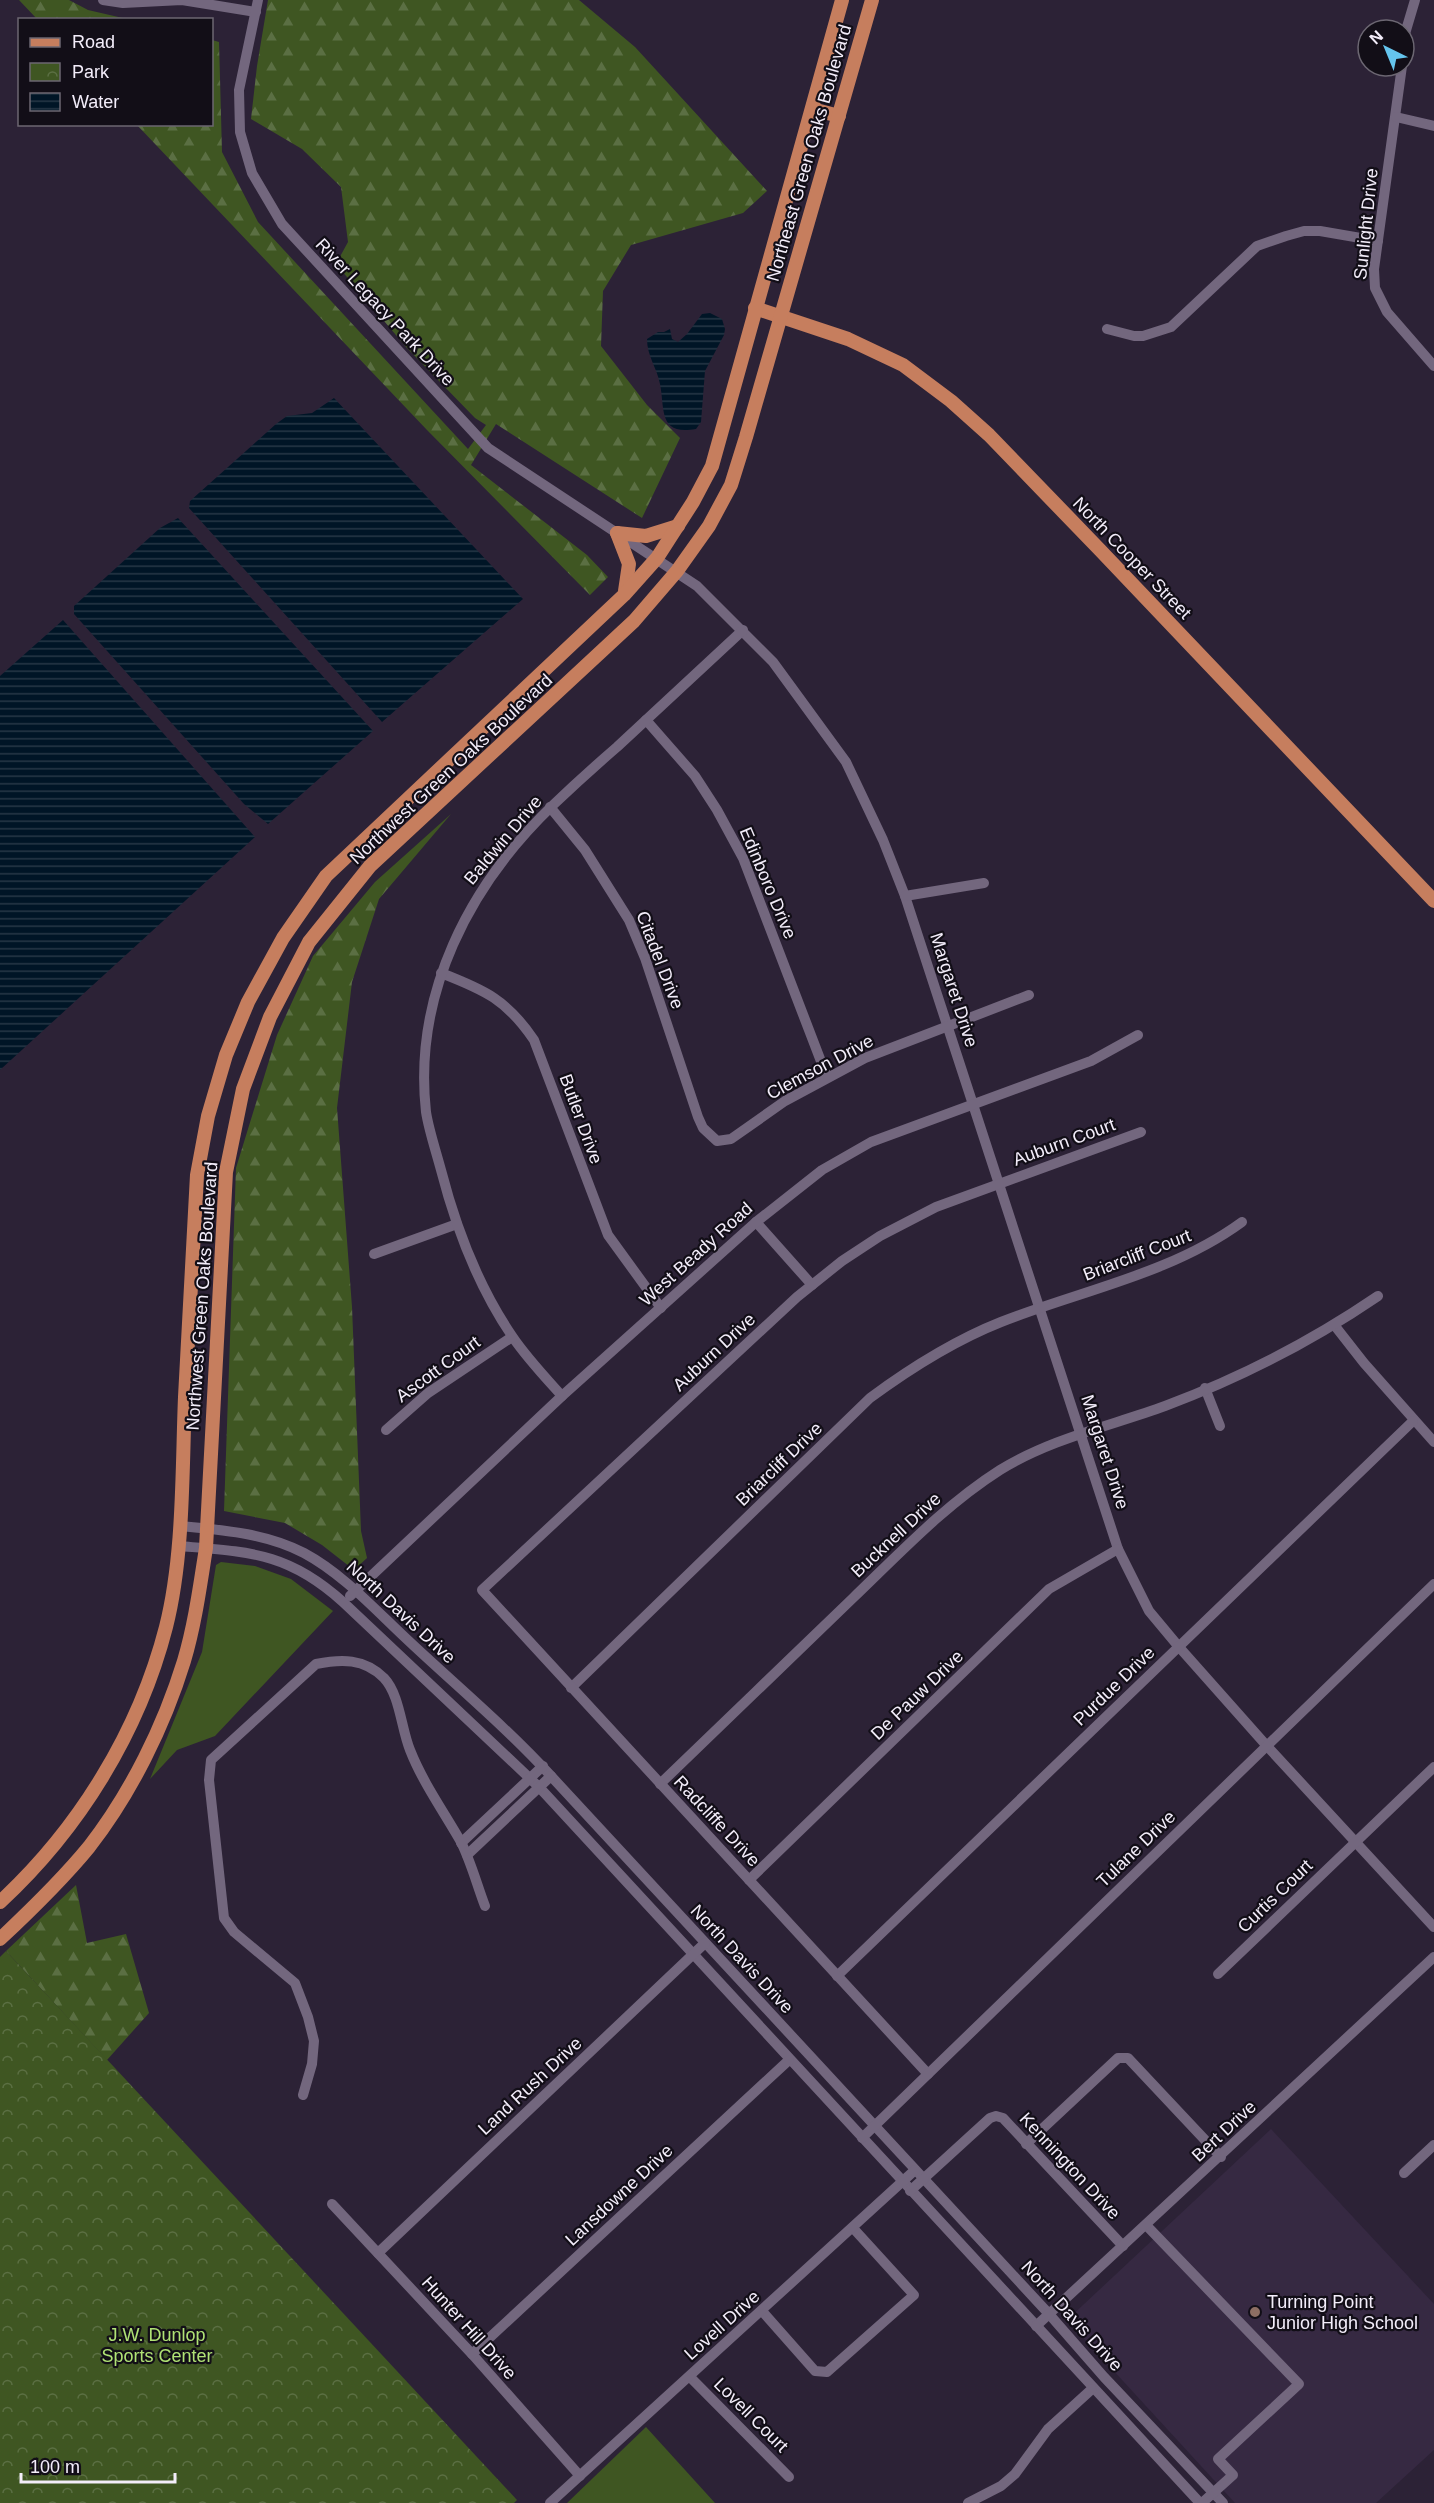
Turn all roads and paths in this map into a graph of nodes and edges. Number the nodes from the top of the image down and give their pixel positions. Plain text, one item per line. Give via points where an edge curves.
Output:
1 (103, 0) edge
2 (258, 0) edge
3 (842, 0) edge
4 (872, 0) edge
5 (1415, 0) edge
6 (255, 12) junction
7 (1410, 18) edge
8 (1401, 78) edge
9 (812, 109) junction
10 (839, 116) junction
11 (1396, 117) junction
12 (1434, 126) edge
13 (1378, 241) junction
14 (755, 308) junction
15 (780, 316) junction
16 (1107, 328) dead end
17 (1434, 366) edge
18 (678, 526) junction
19 (617, 533) junction
20 (657, 558) junction
21 (677, 571) junction
22 (624, 595) junction
23 (743, 630) junction
24 (646, 720) junction
25 (550, 807) junction
26 (984, 883) dead end
27 (905, 896) junction
28 (1434, 901) edge
29 (441, 973) junction
30 (1029, 995) dead end
31 (948, 1027) junction
32 (1138, 1035) dead end
33 (827, 1077) junction
34 (973, 1104) junction
35 (1141, 1132) dead end
36 (712, 1138) joint
37 (999, 1183) junction
38 (756, 1221) junction
39 (1242, 1222) dead end
40 (457, 1224) junction
41 (374, 1254) dead end
42 (812, 1285) junction
43 (1378, 1296) dead end
44 (661, 1308) junction
45 (1040, 1308) junction
46 (1335, 1326) junction
47 (512, 1337) junction
48 (1205, 1388) junction
49 (562, 1396) junction
50 (1413, 1421) junction
51 (1220, 1426) dead end
52 (386, 1430) dead end
53 (1082, 1435) junction
54 (1434, 1442) edge
55 (180, 1526) junction
56 (207, 1529) junction
57 (179, 1546) junction
58 (206, 1548) junction
59 (1118, 1549) junction
60 (1434, 1584) edge
61 (482, 1590) joint
62 (355, 1591) junction
63 (343, 1602) junction
64 (1179, 1647) junction
65 (571, 1688) junction
66 (1266, 1745) junction
67 (543, 1766) junction
68 (1434, 1767) edge
69 (551, 1776) junction
70 (530, 1779) junction
71 (660, 1784) junction
72 (539, 1787) junction
73 (1354, 1841) junction
74 (461, 1843) junction
75 (467, 1854) junction
76 (749, 1880) junction
77 (0, 1902) edge
78 (485, 1906) dead end
79 (1434, 1927) edge
80 (0, 1939) edge
81 (705, 1943) junction
82 (692, 1955) junction
83 (1434, 1957) edge
84 (1218, 1974) dead end
85 (837, 1976) junction
86 (789, 2060) junction
87 (928, 2074) junction
88 (303, 2095) dead end
89 (874, 2126) junction
90 (862, 2138) junction
91 (1026, 2144) junction
92 (1434, 2145) edge
93 (1221, 2157) junction
94 (1404, 2173) dead end
95 (919, 2175) junction
96 (902, 2182) junction
97 (910, 2191) junction
98 (332, 2204) dead end
99 (1146, 2225) junction
100 (853, 2228) junction
101 (1123, 2246) junction
102 (378, 2253) junction
103 (762, 2311) junction
104 (1049, 2314) junction
105 (1036, 2326) junction
106 (472, 2354) junction
107 (690, 2377) junction
108 (1092, 2389) junction
109 (580, 2476) junction
110 (789, 2477) dead end
111 (1213, 2493) junction
112 (550, 2503) edge
113 (968, 2503) edge
114 (1201, 2503) edge
115 (1223, 2503) edge

1 - 6 street via 182,0
2 - 6 street, River Legacy Park Drive
3 - 9 main road, Northeast Green Oaks Boulevard
4 - 10 main road, Northeast Green Oaks Boulevard
5 - 7 street
6 - 19 street, River Legacy Park Drive via 239,90 240,132 252,173 282,224 488,448
8 - 11 street, Sunlight Drive
9 - 10 main road
9 - 14 main road, Northeast Green Oaks Boulevard
10 - 15 main road, Northeast Green Oaks Boulevard
11 - 12 street
11 - 13 street, Sunlight Drive
13 - 16 street via 1320,231 1286,236 1257,246 1171,327 1143,336
13 - 17 street, Sunlight Drive via 1375,288 1387,312
14 - 15 main road, North Cooper Street
14 - 18 main road, Northwest Green Oaks Boulevard via 712,466
15 - 21 main road, Northwest Green Oaks Boulevard via 731,485 710,526
15 - 28 main road, North Cooper Street via 848,339 903,365 951,401 989,435
18 - 19 main road via 646,536
18 - 20 main road, Northwest Green Oaks Boulevard
19 - 20 street, River Legacy Park Drive
19 - 22 main road via 629,564
20 - 21 street, Margaret Drive
20 - 22 main road, Northwest Green Oaks Boulevard
21 - 23 street, Margaret Drive
21 - 56 main road, Northwest Green Oaks Boulevard via 634,621 370,866 309,942 270,1017 243,1089 226,1172
22 - 55 main road, Northwest Green Oaks Boulevard via 326,876 283,938 248,1002 220,1075 197,1175
23 - 24 street, Baldwin Drive
23 - 27 street, Margaret Drive via 773,662 846,762
24 - 25 street, Baldwin Drive
24 - 33 street, Edinboro Drive via 695,776 743,858
25 - 29 street, Baldwin Drive via 479,892 448,951
25 - 36 street, Citadel Drive via 585,850 629,920 698,1117
26 - 27 street
27 - 31 street, Margaret Drive
29 - 40 street, Baldwin Drive via 426,1035 426,1114
29 - 44 street, Butler Drive via 498,999 534,1040 608,1235
30 - 31 street, Clemson Drive
31 - 33 street, Clemson Drive via 865,1058
31 - 34 street, Margaret Drive
32 - 34 street, West Beady Road via 1091,1061
33 - 36 street, Clemson Drive via 731,1139 717,1142
34 - 37 street, Margaret Drive
34 - 38 street, West Beady Road via 871,1142 822,1170
35 - 37 street, Auburn Court
37 - 42 street, Auburn Drive via 936,1206 880,1236
37 - 45 street, Margaret Drive
38 - 42 street
38 - 44 street, West Beady Road
39 - 45 street, Briarcliff Court via 1193,1253
40 - 41 street
40 - 47 street, Baldwin Drive via 474,1266
42 - 61 street, Auburn Drive
43 - 46 street, Bucknell Drive
44 - 49 street, West Beady Road
45 - 53 street, Margaret Drive
45 - 65 street, Briarcliff Drive via 958,1340 917,1363 870,1398
46 - 48 street, Bucknell Drive
46 - 50 street
47 - 49 street, Baldwin Drive
47 - 52 street, Ascott Court via 428,1393
48 - 51 street
48 - 53 street, Bucknell Drive
49 - 62 street, West Beady Road
50 - 54 street
50 - 64 street, Purdue Drive
53 - 59 street, Margaret Drive
53 - 71 street, Bucknell Drive via 1062,1440 1002,1469 949,1508
55 - 56 street, North Davis Drive
55 - 57 main road, Northwest Green Oaks Boulevard
56 - 58 main road, Northwest Green Oaks Boulevard
56 - 62 street, North Davis Drive via 269,1539 303,1552
57 - 58 street, North Davis Drive
57 - 77 main road, Northwest Green Oaks Boulevard via 166,1626 138,1709 102,1778 78,1813 49,1852
58 - 63 street, North Davis Drive via 265,1555 296,1568
58 - 80 main road, Northwest Green Oaks Boulevard via 185,1660 145,1757 89,1846
59 - 64 street, Margaret Drive via 1149,1611
59 - 76 street, De Pauw Drive via 1049,1589
60 - 66 street, Tulane Drive
61 - 65 street, Radcliffe Drive
62 - 63 street, West Beady Road
62 - 67 street, North Davis Drive
63 - 70 street, North Davis Drive
64 - 66 street, Margaret Drive
64 - 85 street, Purdue Drive
65 - 71 street, Radcliffe Drive
66 - 73 street, Margaret Drive
66 - 87 street, Tulane Drive
67 - 69 street, North Davis Drive
67 - 70 street
68 - 73 street, Curtis Court
69 - 72 street
69 - 81 street, North Davis Drive
70 - 72 street, North Davis Drive
70 - 74 street
71 - 76 street, Radcliffe Drive
72 - 75 street
72 - 82 street, North Davis Drive
73 - 79 street, Margaret Drive
73 - 84 street, Curtis Court
74 - 75 street
74 - 88 street via 410,1751 391,1689 371,1668 352,1660 316,1664 211,1760 209,1780 224,1918 234,1932 295,1983 314,2041
75 - 78 street
76 - 85 street, Radcliffe Drive
81 - 82 street, Land Rush Drive
81 - 89 street, North Davis Drive
82 - 86 street, North Davis Drive
82 - 102 street, Land Rush Drive
83 - 93 street, Bert Drive
85 - 87 street, Radcliffe Drive
86 - 90 street, North Davis Drive
86 - 106 street, Lansdowne Drive
87 - 89 street, Tulane Drive
89 - 90 street, Tulane Drive
89 - 95 street, North Davis Drive
90 - 96 street, North Davis Drive
91 - 93 street via 1119,2058 1128,2058
91 - 95 street, Kennington Drive via 996,2115
91 - 101 street, Kennington Drive
92 - 94 street
93 - 99 street, Bert Drive
95 - 96 street, Lovell Drive
95 - 97 street, Kennington Drive
95 - 104 street, North Davis Drive
96 - 97 street, North Davis Drive
96 - 100 street, Lovell Drive
97 - 105 street, North Davis Drive
98 - 102 street, Hunter Hill Drive
99 - 101 street, Bert Drive
99 - 111 street, Kennington Drive via 1299,2384 1218,2459 1233,2475
100 - 103 street, Lovell Drive
100 - 103 street via 914,2295 827,2372 815,2371
101 - 104 street, Bert Drive
102 - 106 street, Hunter Hill Drive
103 - 107 street, Lovell Drive
104 - 105 street, Bert Drive
104 - 111 street, North Davis Drive
105 - 108 street, North Davis Drive
106 - 109 street, Hunter Hill Drive
107 - 109 street, Lovell Drive
107 - 110 street, Lovell Court
108 - 113 street via 1047,2429 1015,2474
108 - 114 street, North Davis Drive
109 - 112 street, Lovell Drive
111 - 114 street
111 - 115 street, North Davis Drive

